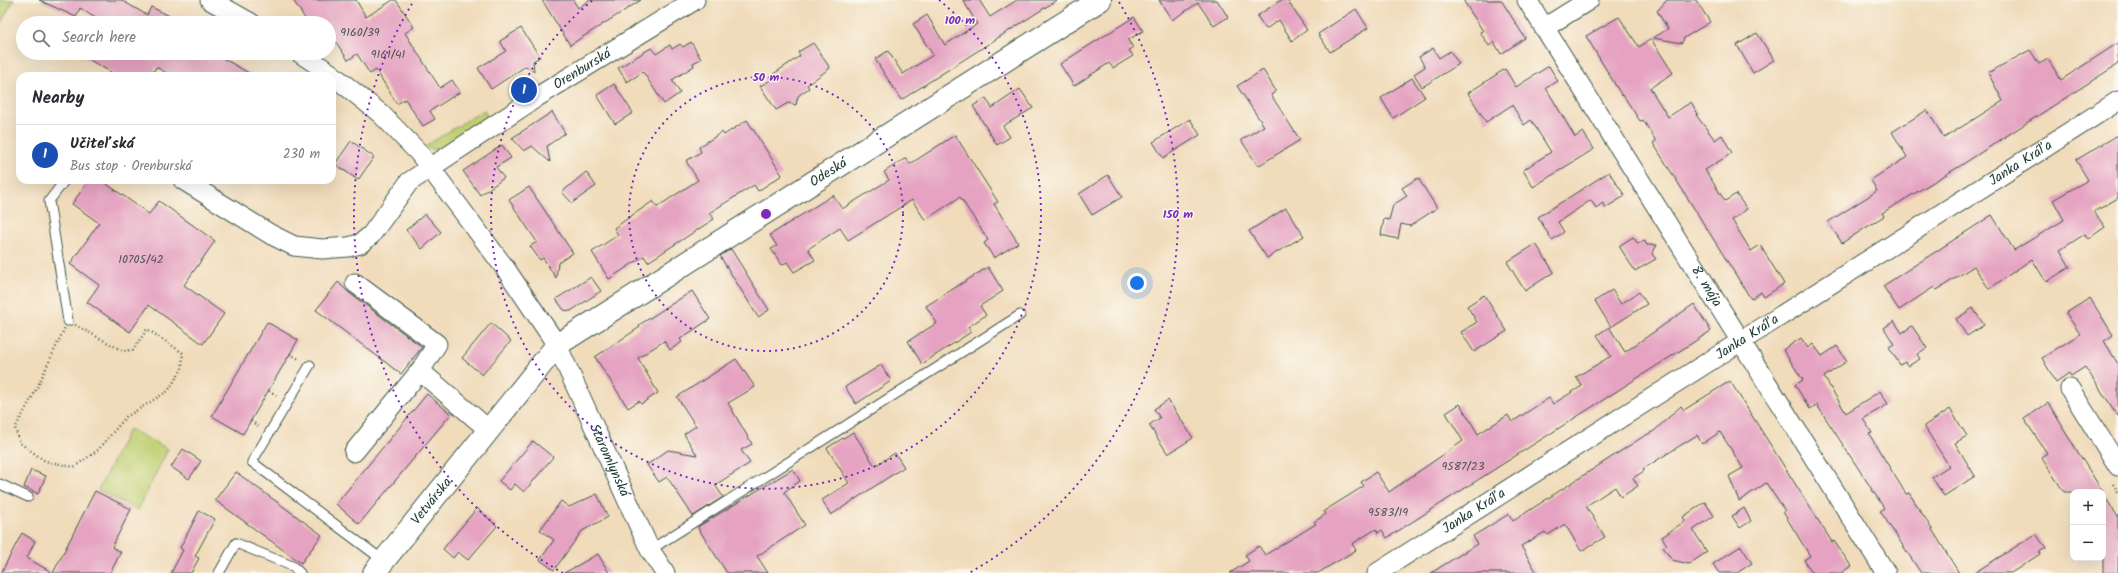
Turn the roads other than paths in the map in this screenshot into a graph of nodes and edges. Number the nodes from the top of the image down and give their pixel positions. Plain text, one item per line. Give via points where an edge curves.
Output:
1 (210, 0) edge
2 (1100, 0) edge
3 (1527, 0) edge
4 (1589, 0) edge
5 (690, 1) edge
6 (239, 16) edge
7 (1544, 28) junction
8 (310, 60) edge
9 (328, 72) edge
10 (336, 78) edge
11 (2118, 101) edge
12 (431, 167) junction
13 (62, 184) edge
14 (189, 184) edge
15 (355, 283) dead end
16 (1020, 315) dead end
17 (68, 321) road end
18 (1741, 340) junction
19 (557, 345) junction
20 (310, 365) dead end
21 (420, 371) junction
22 (2070, 389) dead end
23 (489, 430) junction
24 (354, 452) dead end
25 (2118, 466) edge
26 (0, 484) edge
27 (28, 497) dead end
28 (650, 550) junction
29 (379, 567) edge
30 (219, 573) edge
31 (300, 573) edge
32 (665, 573) edge
33 (1377, 573) edge
34 (1886, 573) edge

1 - 6 street
2 - 19 street, Odeská
3 - 7 street, 8. mája
4 - 7 street
5 - 12 street, Orenburská
7 - 18 street, 8. mája
8 - 9 street, Staromlynská
10 - 12 street, Staromlynská via 380,114
11 - 18 street, Janka Kráľa
12 - 14 street, Orenburská via 409,182 366,241 338,248 294,246
12 - 19 street, Staromlynská via 505,268
13 - 17 lane via 49,201
15 - 21 street via 437,344
16 - 28 lane
18 - 33 street, Janka Kráľa
18 - 34 street, 8. mája
19 - 23 street, Vetvárska
19 - 28 street, Staromlynská
20 - 29 lane via 252,462
21 - 23 street
21 - 24 street
22 - 25 street
23 - 29 street, Vetvárska
26 - 27 lane
28 - 32 street, Staromlynská
30 - 31 lane via 236,543 292,566

